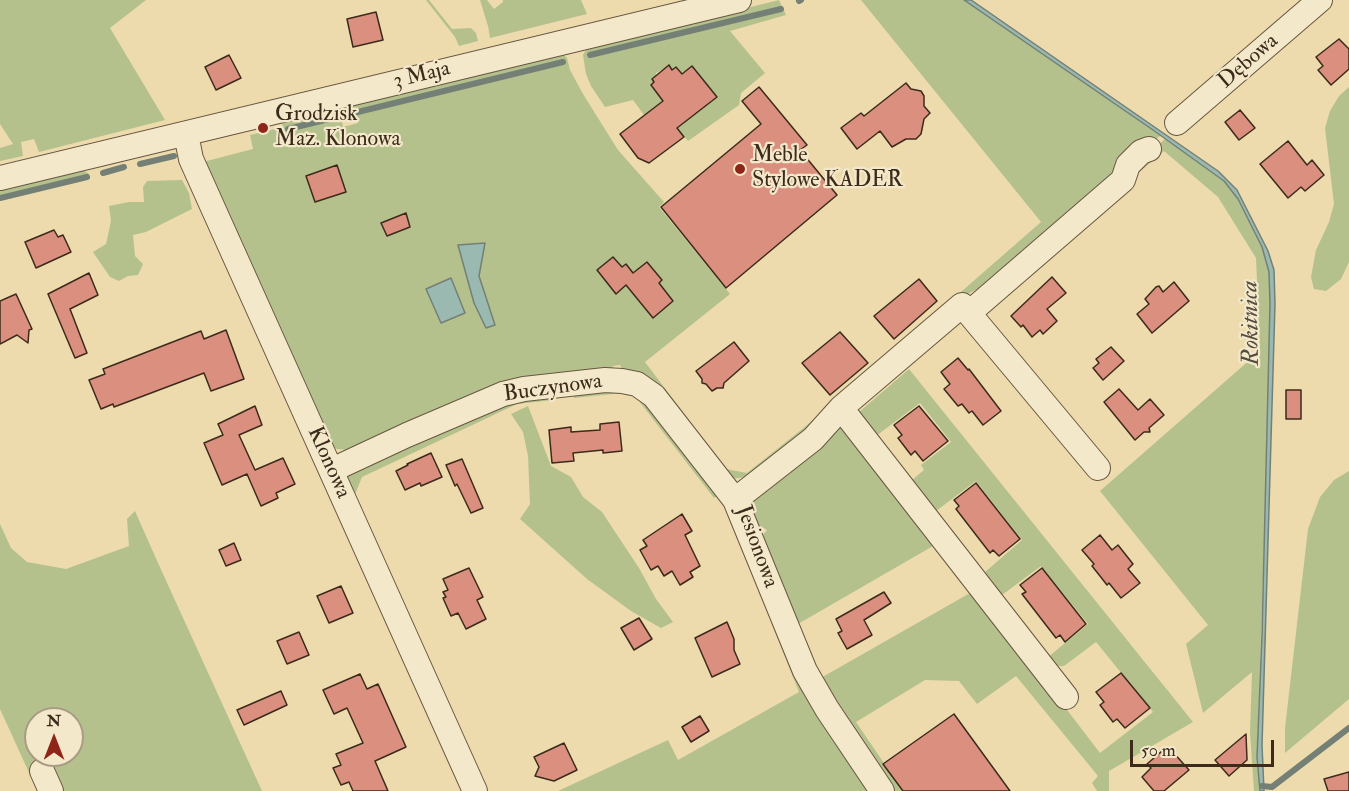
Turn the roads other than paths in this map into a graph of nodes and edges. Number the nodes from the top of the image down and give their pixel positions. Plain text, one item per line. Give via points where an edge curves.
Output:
1 (739, 0) edge
2 (1320, 0) edge
3 (1177, 123) dead end
4 (186, 134) junction
5 (1149, 149) dead end
6 (0, 178) edge
7 (966, 309) junction
8 (841, 408) junction
9 (1098, 468) dead end
10 (332, 470) junction
11 (735, 500) junction
12 (1066, 697) dead end
13 (475, 791) edge
14 (882, 791) edge

1 - 4 street, 3 Maja
2 - 3 street, Dębowa
4 - 6 street, 3 Maja
4 - 10 street, Klonowa via 191,159
5 - 7 street, Jesionowa via 1128,165 1123,180
7 - 8 street, Jesionowa
7 - 9 street
8 - 11 street, Jesionowa via 813,439
8 - 12 street
10 - 11 street, Buczynowa via 503,394 622,381 637,384 654,396
10 - 13 street, Klonowa
11 - 14 street, Jesionowa via 805,670

